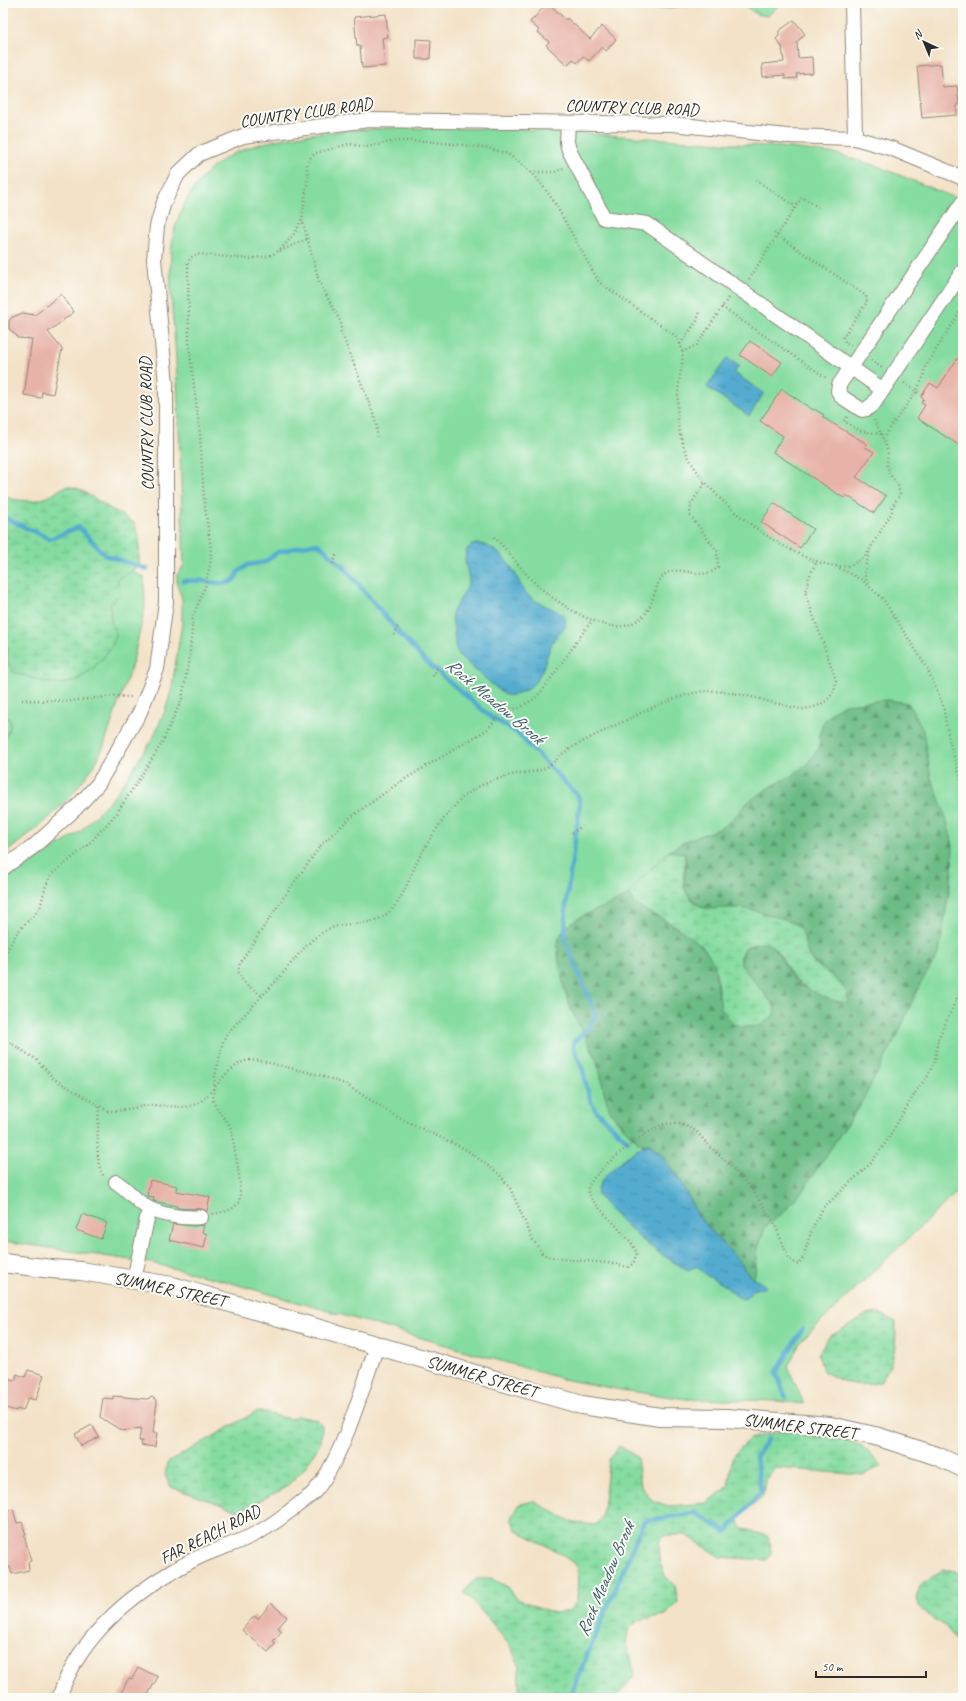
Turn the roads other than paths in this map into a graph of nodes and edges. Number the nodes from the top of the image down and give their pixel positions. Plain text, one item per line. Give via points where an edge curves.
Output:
1 (852, 3) edge
2 (568, 122) junction
3 (855, 138) junction
4 (963, 178) edge
5 (963, 202) edge
6 (963, 271) edge
7 (851, 369) junction
8 (883, 390) junction
9 (3, 868) edge
10 (116, 1182) road end
11 (149, 1209) junction
12 (201, 1217) road end
13 (3, 1263) edge
14 (134, 1280) junction
15 (377, 1346) junction
16 (963, 1468) edge
17 (59, 1698) edge

1 - 3 street
2 - 3 street, COUNTRY CLUB ROAD via 672,124 787,136
2 - 7 street via 569,150 604,218 647,224
2 - 9 street, COUNTRY CLUB ROAD via 369,120 243,136 199,154 178,174 164,202 157,226 154,259 166,384 166,602 157,669 140,712 98,784 33,847
3 - 4 street, COUNTRY CLUB ROAD via 893,149
5 - 7 street
6 - 8 street
7 - 8 street
7 - 8 street via 839,385 838,391 859,409 867,409
10 - 11 street
11 - 12 street via 159,1213
11 - 14 street
13 - 14 main road, SUMMER STREET via 81,1271
14 - 15 main road, SUMMER STREET via 172,1286
15 - 16 main road, SUMMER STREET via 582,1405 660,1418 726,1418 830,1426 879,1437 937,1456
15 - 17 street, FAR REACH ROAD via 341,1443 332,1464 315,1491 257,1533 196,1559 152,1584 112,1616 80,1654

